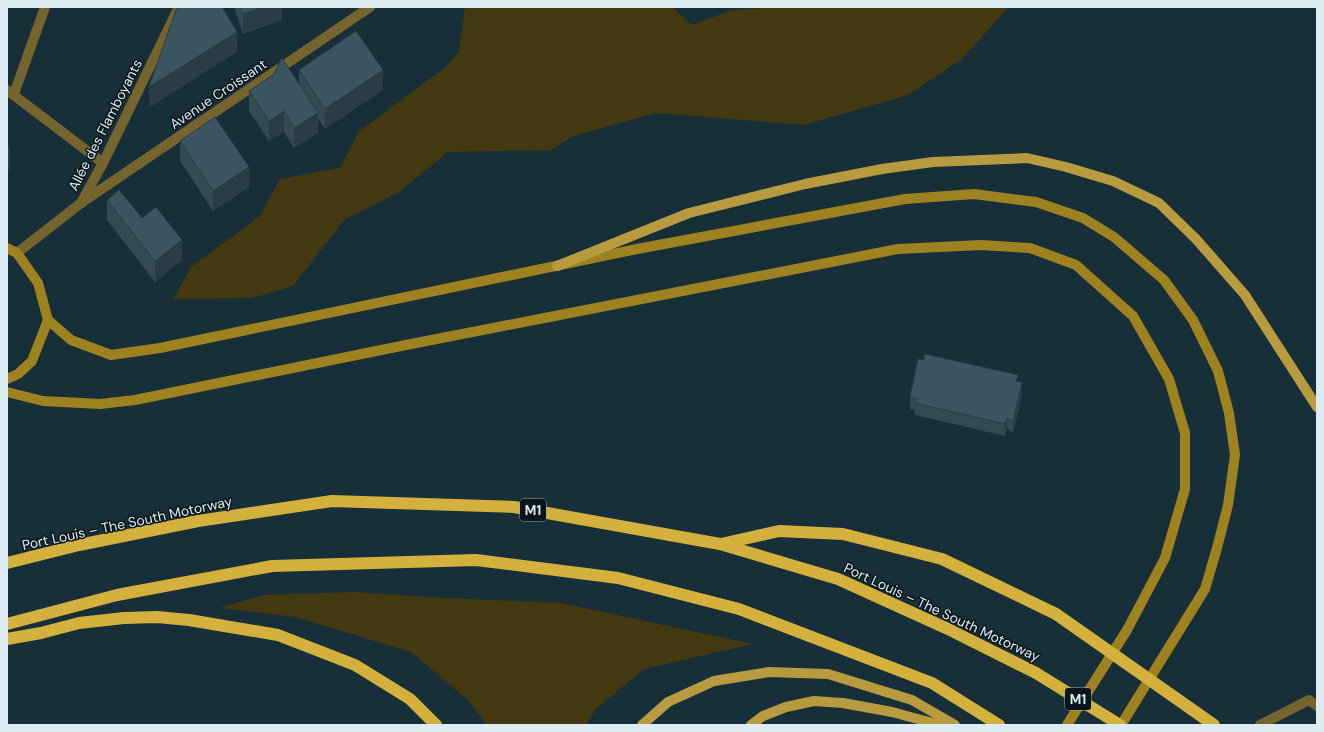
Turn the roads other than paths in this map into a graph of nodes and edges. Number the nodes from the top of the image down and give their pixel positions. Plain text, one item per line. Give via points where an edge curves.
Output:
1 (45, 7) edge
2 (179, 7) edge
3 (370, 7) edge
4 (10, 92) edge
5 (103, 163) junction
6 (81, 203) junction
7 (7, 248) edge
8 (17, 253) junction
9 (557, 266) junction
10 (48, 320) junction
11 (7, 379) edge
12 (7, 392) edge
13 (1317, 407) edge
14 (720, 544) junction
15 (7, 563) edge
16 (7, 624) edge
17 (7, 639) edge
18 (1317, 706) edge
19 (436, 725) edge
20 (642, 725) edge
21 (751, 725) edge
22 (940, 725) edge
23 (955, 725) edge
24 (999, 725) edge
25 (1067, 725) edge
26 (1121, 725) edge
27 (1214, 725) edge
28 (1260, 725) edge

1 - 4 street
2 - 5 street, Allée des Flamboyants
3 - 6 street, Avenue Croissant
4 - 5 street
5 - 6 street, Allée des Flamboyants
6 - 8 street, Allée des Flamboyants
7 - 8 street
8 - 10 street via 38,283
9 - 10 street via 160,348 110,355 71,340
9 - 13 main road via 689,213 805,184 932,162 1027,158 1113,181 1159,203 1196,239 1245,295
9 - 26 street via 905,199 974,194 1036,202 1083,218 1114,237 1164,280 1193,320 1218,371 1229,413 1235,455 1228,504 1205,589
10 - 11 street via 32,361 18,374
12 - 25 street via 43,401 100,404 135,400 898,249 981,245 1030,248 1076,265 1133,316 1169,379 1185,433 1185,489 1165,558 1128,630
14 - 15 highway, Port Louis – The South Motorway / M1 via 514,507 332,501 198,521 79,545
14 - 26 highway, Port Louis – The South Motorway / M1, bridge via 838,579 948,628 1036,673
14 - 27 highway, bridge via 779,531 844,534 942,559 1056,614
16 - 24 highway via 118,595 272,566 476,560 618,578 739,609 932,683
17 - 19 highway via 79,623 157,617 278,635 355,665 410,699
18 - 28 street via 1309,700
20 - 23 main road via 668,702 714,681 769,672 828,674 912,700
21 - 22 main road via 763,716 786,707 814,701 871,708

